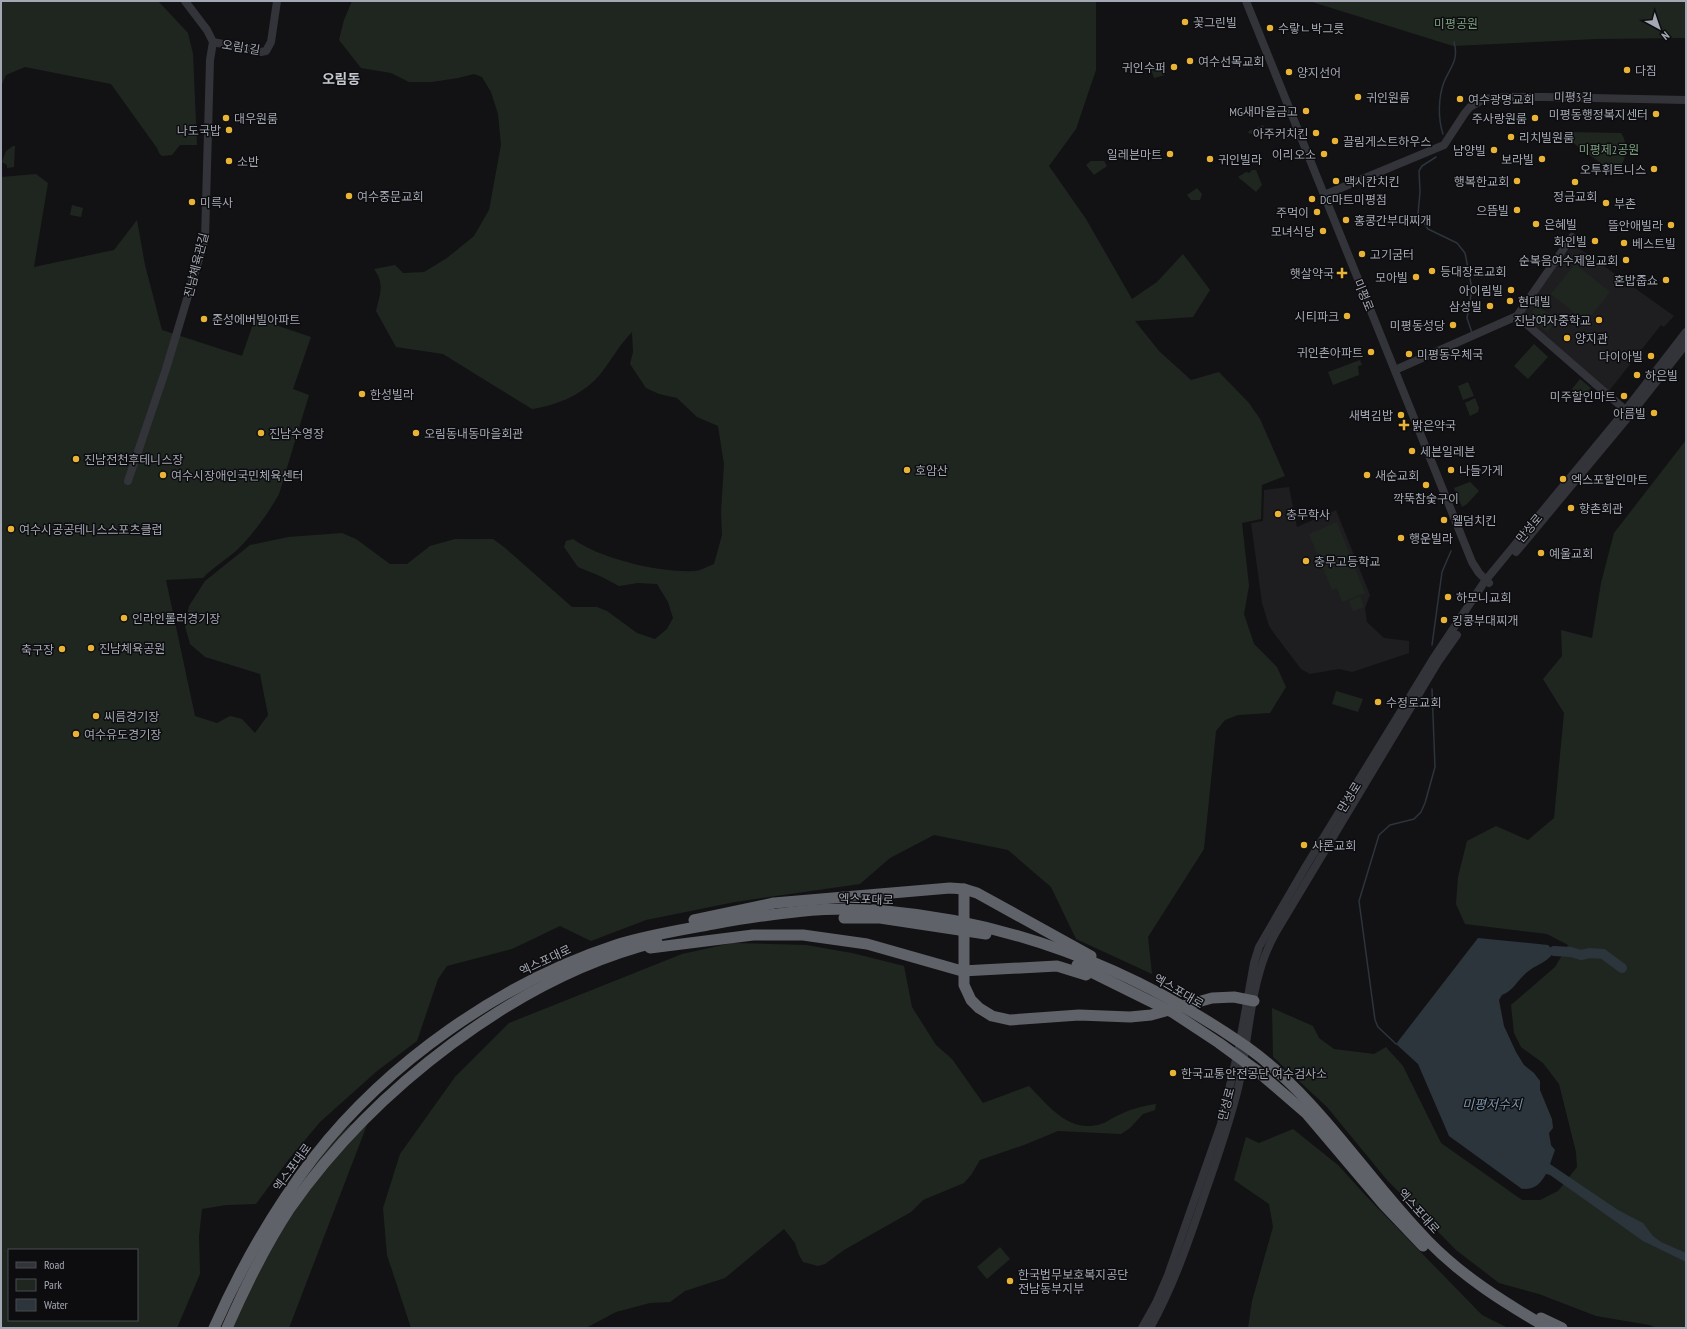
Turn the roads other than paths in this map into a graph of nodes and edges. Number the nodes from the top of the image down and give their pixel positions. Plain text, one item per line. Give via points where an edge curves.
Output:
1 (185, 1) edge
2 (278, 1) edge
3 (1246, 1) edge
4 (213, 42) junction
5 (1686, 100) edge
6 (1324, 195) junction
7 (1572, 237) dead end
8 (1517, 316) junction
9 (1686, 332) edge
10 (1686, 344) edge
11 (1395, 370) junction
12 (1628, 413) junction
13 (128, 481) dead end
14 (1487, 582) junction
15 (964, 889) junction
16 (635, 944) junction
17 (962, 971) junction
18 (1116, 971) junction
19 (1110, 982) junction
20 (1131, 984) junction
21 (1250, 1000) junction
22 (1295, 1096) junction
23 (1498, 1298) junction
24 (214, 1328) edge
25 (227, 1328) edge
26 (1142, 1328) edge
27 (1150, 1328) edge
28 (1534, 1328) edge
29 (1548, 1328) edge
30 (1562, 1328) edge

1 - 4 street via 208,30
2 - 4 street, 오림1길 via 271,42 266,51
3 - 6 street, 미평로
4 - 13 street, 진남체육관길 via 210,60 205,239 166,369
5 - 6 street, 미평3길 via 1546,97 1484,99 1470,107 1444,145
6 - 11 street, 미평로
7 - 8 street
8 - 11 street
8 - 12 street
9 - 12 street, 만성로
10 - 12 street, 만성로
11 - 14 street, 미평로 via 1475,568
12 - 14 street, 만성로
14 - 21 street, 만성로 via 1276,932 1261,964
15 - 16 highway via 950,888 774,903 667,926
15 - 17 highway via 965,931
15 - 18 highway via 977,893
16 - 17 highway via 653,948 753,935 803,935 867,944
16 - 18 highway, 엑스포대로 via 671,931 760,916 822,910 883,910 971,923 1020,935
16 - 19 highway, 엑스포대로 via 761,923 822,918 880,918 972,931 1018,941 1090,970
16 - 24 highway, 엑스포대로 via 580,958 505,994 472,1014 403,1066 355,1110 316,1154 256,1243 232,1287
16 - 25 highway, 엑스포대로 via 566,974 500,1012 416,1072 355,1131 291,1208 267,1246
17 - 19 highway via 1057,966
17 - 21 highway via 964,985 971,1000 988,1014 1003,1019 1079,1015 1130,1017 1151,1015 1212,998
18 - 20 highway, 엑스포대로
19 - 20 highway, 엑스포대로
20 - 22 highway, 엑스포대로 via 1164,996 1249,1049
21 - 26 street, 만성로 via 1221,1124 1168,1275
21 - 27 street, 만성로 via 1244,1058 1228,1127 1182,1259 1168,1294
22 - 23 highway, 엑스포대로 via 1429,1242
22 - 28 highway, 엑스포대로 via 1384,1205 1426,1250 1497,1304
23 - 29 highway, 엑스포대로
23 - 30 highway

